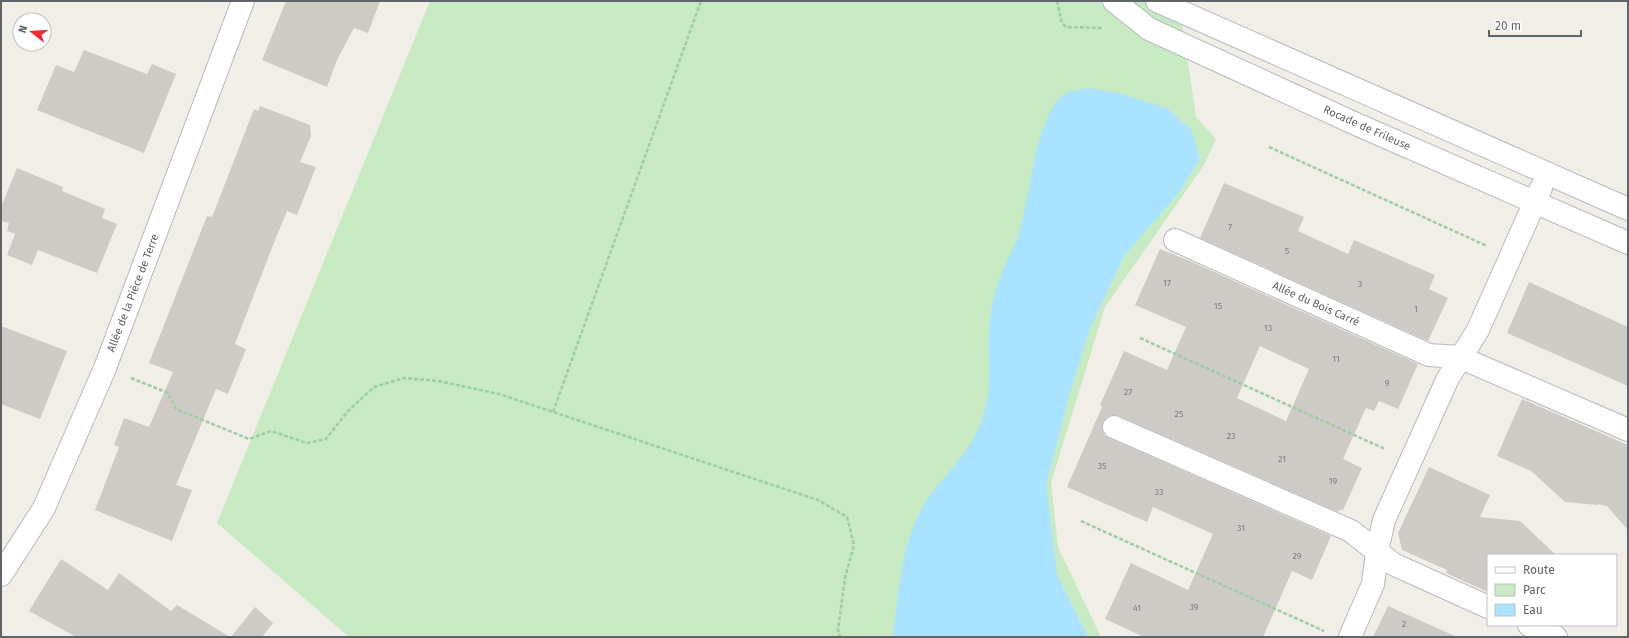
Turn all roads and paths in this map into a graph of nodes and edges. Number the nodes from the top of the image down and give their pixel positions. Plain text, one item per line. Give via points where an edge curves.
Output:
1 (243, 1) edge
2 (701, 1) edge
3 (1114, 1) edge
4 (1157, 1) edge
5 (1269, 147) dead end
6 (1548, 173) junction
7 (1535, 202) junction
8 (1628, 209) edge
9 (1175, 240) dead end
10 (1628, 243) edge
11 (1511, 257) junction
12 (1140, 338) dead end
13 (1459, 357) junction
14 (105, 368) junction
15 (553, 412) junction
16 (1114, 427) dead end
17 (1628, 430) edge
18 (1411, 461) junction
19 (1081, 521) dead end
20 (1377, 552) junction
21 (1, 575) edge
22 (1487, 607) edge
23 (1531, 626) edge
24 (1340, 635) edge
25 (840, 637) edge
26 (1556, 637) edge

1 - 14 street, Allée de la Pièce de Terre
2 - 15 path
3 - 7 street, Rocade de Frileuse via 1149,29 1356,124
4 - 6 street
5 - 11 path
6 - 7 street
6 - 8 street
7 - 10 street, Rocade de Frileuse
7 - 11 street
9 - 13 street, Allée du Bois Carré via 1429,355
11 - 13 street via 1478,330
12 - 18 path
13 - 17 street, Allée du Bois Carré
13 - 18 street
14 - 15 path via 168,393 176,409 249,439 271,431 307,443 326,439 348,410 374,387 404,378 438,380 491,392
14 - 21 street, Allée de la Pièce de Terre via 44,508
15 - 25 path via 818,500 847,517 854,545 845,578 838,630
16 - 20 street via 1351,531
18 - 20 street via 1384,520
19 - 24 path
20 - 22 street via 1393,564
20 - 24 street via 1373,584
23 - 26 street

